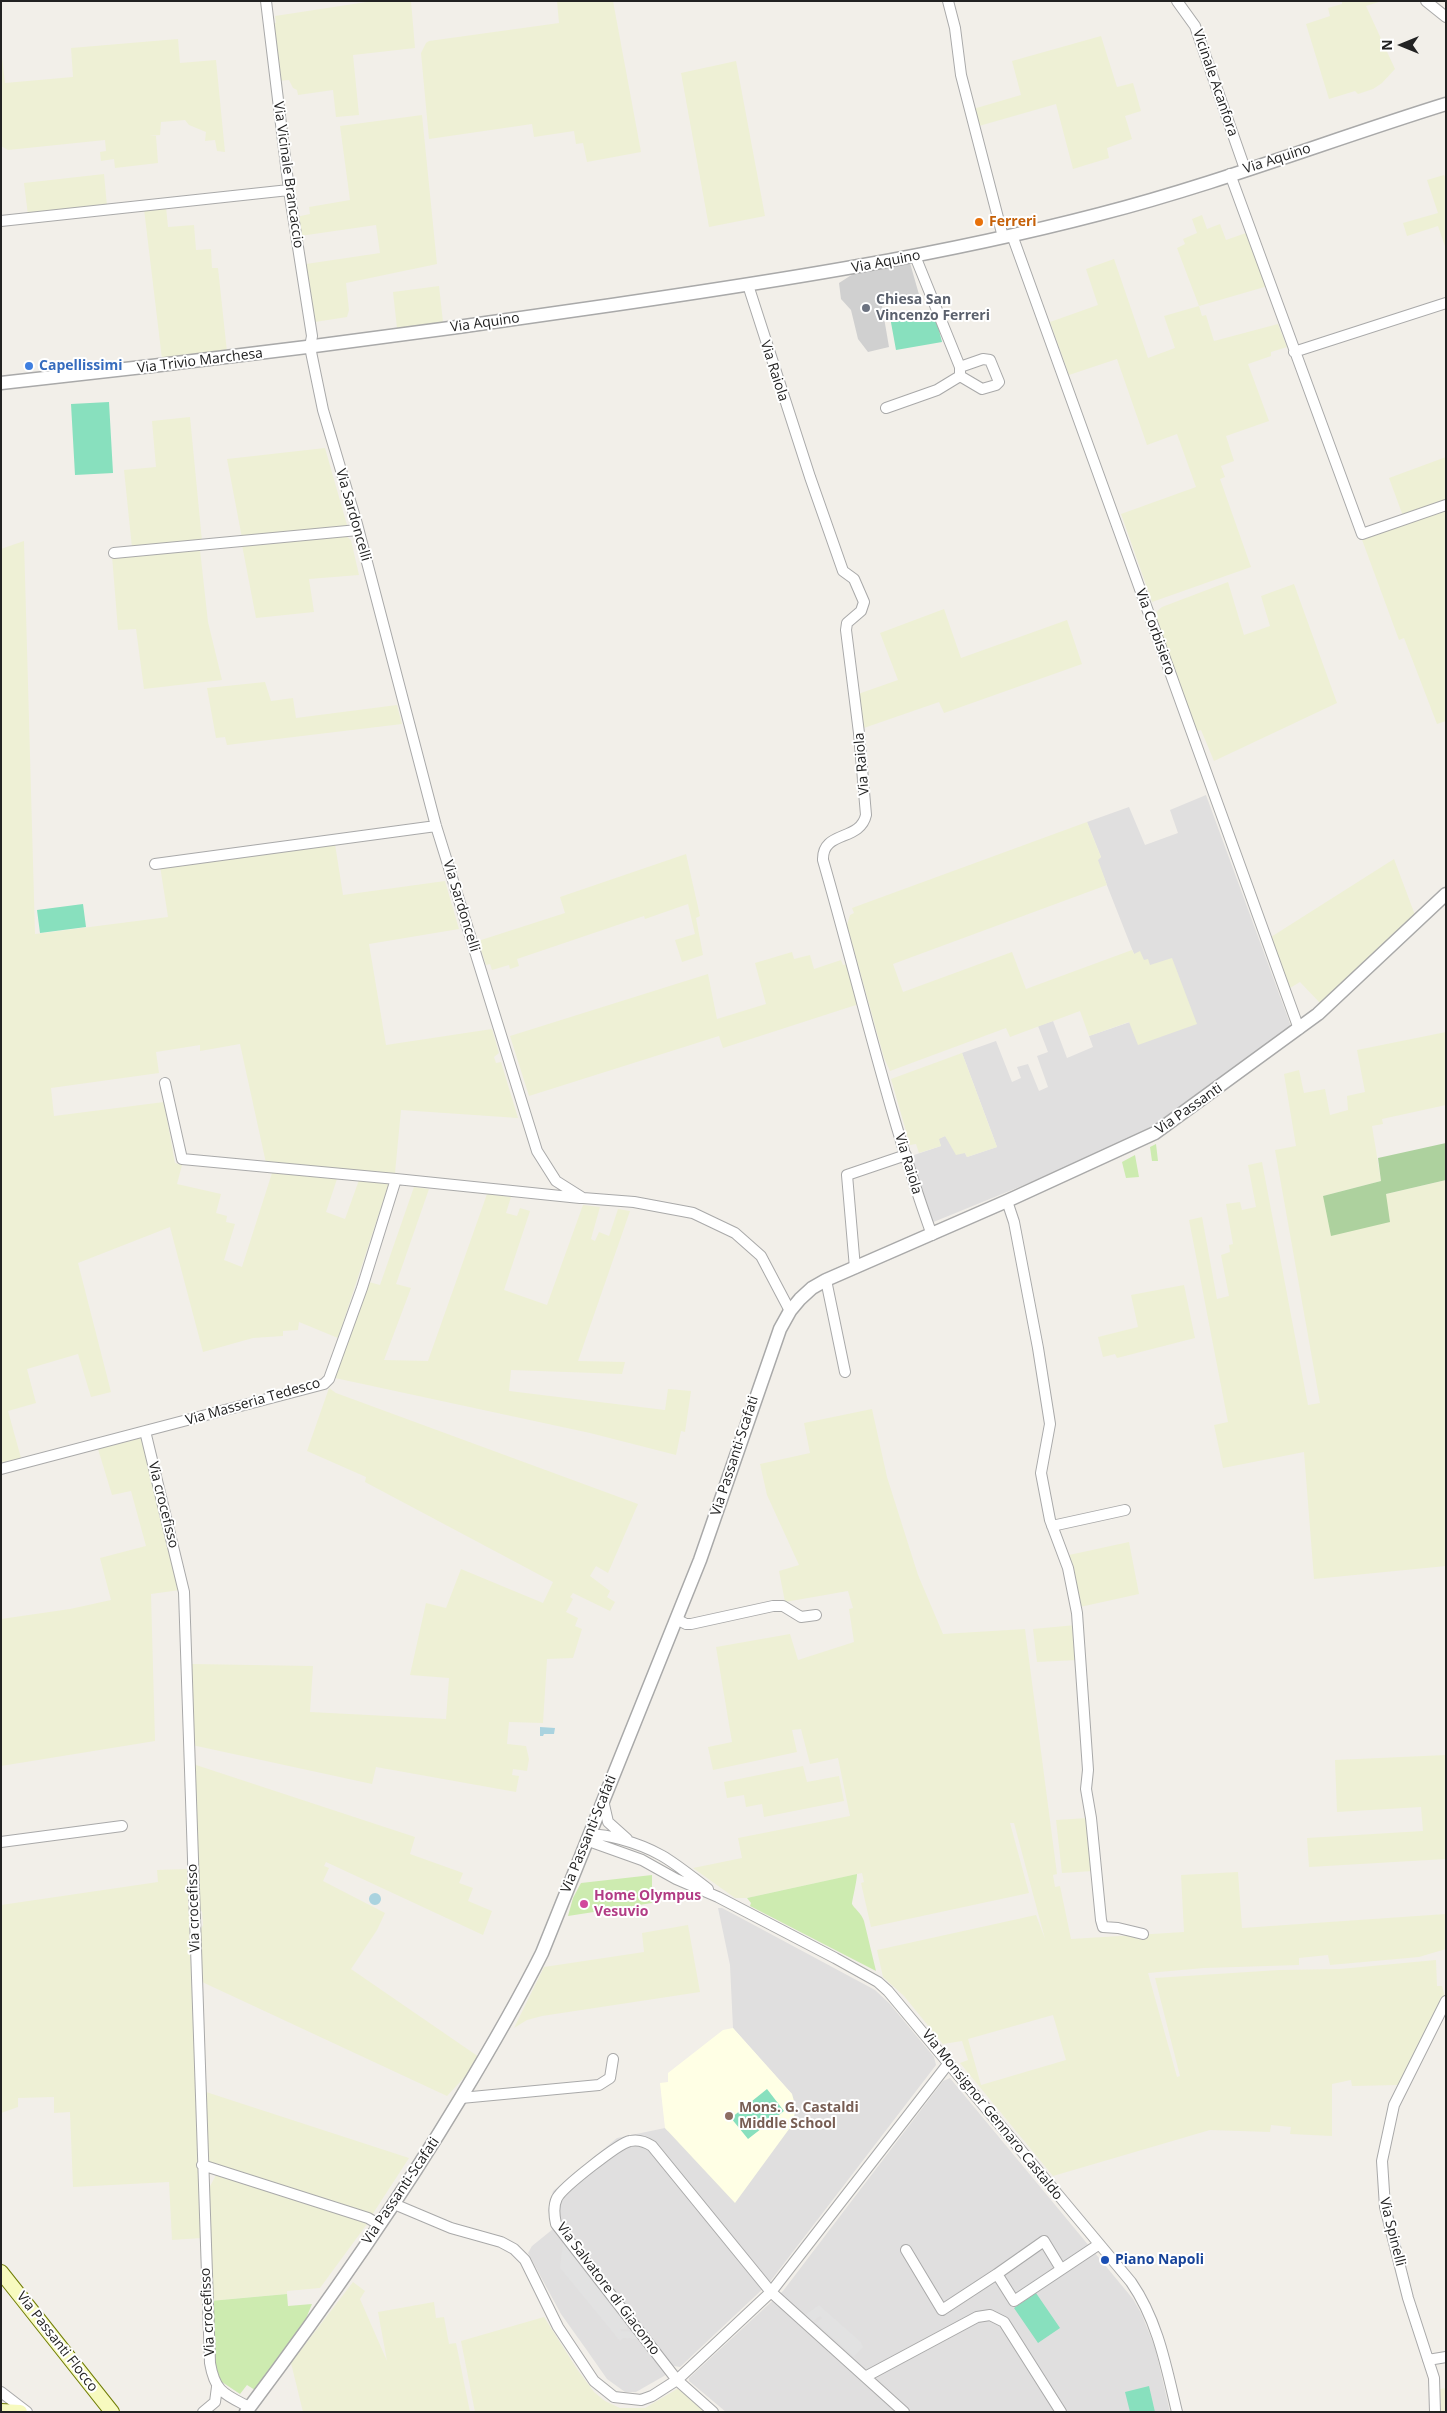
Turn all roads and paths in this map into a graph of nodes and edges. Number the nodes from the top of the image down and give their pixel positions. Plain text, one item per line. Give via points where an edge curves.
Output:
1 (266, 1) edge
2 (948, 1) edge
3 (1176, 1) edge
4 (1426, 1) edge
5 (1446, 17) edge
6 (1446, 104) edge
7 (1245, 169) junction
8 (1230, 174) junction
9 (289, 190) junction
10 (1, 221) edge
11 (1007, 236) junction
12 (915, 256) junction
13 (748, 285) junction
14 (1446, 303) edge
15 (310, 347) junction
16 (1294, 352) junction
17 (1, 383) edge
18 (886, 408) dead end
19 (1446, 505) edge
20 (358, 530) junction
21 (114, 553) dead end
22 (436, 826) junction
23 (155, 864) dead end
24 (1446, 894) edge
25 (1299, 1028) junction
26 (165, 1083) dead end
27 (906, 1155) junction
28 (396, 1179) junction
29 (583, 1198) junction
30 (1007, 1202) junction
31 (932, 1235) junction
32 (887, 1254) joint
33 (855, 1268) junction
34 (826, 1280) junction
35 (790, 1311) junction
36 (845, 1372) dead end
37 (145, 1431) junction
38 (1, 1469) edge
39 (1125, 1510) dead end
40 (1052, 1526) junction
41 (816, 1615) dead end
42 (676, 1619) junction
43 (603, 1798) junction
44 (122, 1826) dead end
45 (588, 1837) junction
46 (1, 1842) edge
47 (630, 1842) junction
48 (718, 1897) junction
49 (1143, 1934) dead end
50 (1446, 2001) edge
51 (613, 2059) dead end
52 (948, 2064) junction
53 (460, 2098) junction
54 (202, 2165) junction
55 (394, 2204) junction
56 (380, 2224) junction
57 (1098, 2245) junction
58 (906, 2250) dead end
59 (1062, 2269) junction
60 (1, 2272) edge
61 (997, 2274) junction
62 (771, 2292) junction
63 (1446, 2357) edge
64 (1428, 2360) junction
65 (865, 2377) junction
66 (677, 2380) junction
67 (217, 2387) junction
68 (1, 2392) edge
69 (247, 2410) edge
70 (1, 2411) edge
71 (20, 2412) edge
72 (28, 2412) edge
73 (112, 2412) edge
74 (203, 2412) edge
75 (713, 2412) edge
76 (904, 2412) edge
77 (1061, 2412) edge
78 (1177, 2412) edge
79 (1435, 2412) edge

1 - 9 street, Via Vicinale Brancaccio
2 - 11 street, Via Corbisiero via 961,75
3 - 7 street, Vicinale Acanfora via 1195,26
4 - 5 street
6 - 7 street, Via Aquino
7 - 8 street, Via Aquino
8 - 11 street, Via Aquino via 1101,214
8 - 16 street
9 - 10 street
9 - 15 street, Via Vicinale Brancaccio via 312,336
11 - 12 street, Via Aquino
11 - 25 street, Via Corbisiero
12 - 13 street, Via Aquino
12 - 18 street via 960,371 937,390
13 - 15 street, Via Aquino
13 - 27 street, Via Raiola via 778,384 840,563 846,574 854,579 864,602 861,612 847,623 846,630 866,815 859,829 828,844 823,852
14 - 16 street
15 - 17 street, Via Trivio Marchesa
15 - 20 street, Via Sardoncelli via 323,410
16 - 19 street via 1362,534
20 - 21 street
20 - 22 street, Via Sardoncelli
22 - 23 street
22 - 29 street, Via Sardoncelli via 537,1151 556,1181
24 - 25 street, Via Passanti
25 - 30 street, Via Passanti via 1155,1133
26 - 28 street via 182,1159
27 - 31 street, Via Raiola
27 - 33 street via 847,1175
28 - 29 street
28 - 37 street, Via Masseria Tedesco via 329,1379 318,1386
29 - 35 street, Via Sardoncelli via 634,1202 693,1213 734,1233 761,1256
30 - 31 street, Via Passanti
30 - 40 street via 1014,1222 1050,1424 1042,1473
31 - 32 street, Via Passanti
32 - 33 street, Via Passanti-Scafati
33 - 34 street, Via Passanti-Scafati
34 - 35 street, Via Passanti-Scafati via 812,1288
34 - 36 street
35 - 42 street, Via Passanti-Scafati via 771,1351 719,1508
37 - 38 street, Via Masseria Tedesco
37 - 54 street, Via crocefisso via 184,1592
39 - 40 street
40 - 49 street via 1068,1568 1077,1613 1088,1770 1086,1789 1101,1920 1103,1927
41 - 42 street via 801,1617 783,1606 773,1606 692,1624
42 - 43 street, Via Passanti-Scafati
43 - 45 street, Via Passanti-Scafati
43 - 47 street via 608,1822
44 - 46 street
45 - 47 street via 598,1834
45 - 48 street
45 - 53 street, Via Passanti-Scafati via 542,1953
47 - 48 street via 660,1853
48 - 52 street, Via Monsignor Gennaro Castaldo via 878,1982 898,2000
50 - 64 street, Via Spinelli via 1394,2105 1382,2161 1385,2207
51 - 53 street via 610,2078 599,2085
52 - 57 street, Via Monsignor Gennaro Castaldo
52 - 62 street
53 - 55 street, Via Passanti-Scafati
54 - 56 street
54 - 67 street, Via crocefisso via 210,2363
55 - 56 street, Via Passanti-Scafati
55 - 66 street via 514,2249 525,2260 558,2328 594,2381 614,2397 641,2400
56 - 69 street, Via Passanti-Scafati
57 - 59 street
57 - 78 street, Via Monsignor Gennaro Castaldo via 1131,2282 1148,2310 1161,2346
58 - 61 street via 942,2310
59 - 61 street via 1014,2301
59 - 61 street via 1044,2241
60 - 73 main road, Via Passanti Flocco
62 - 65 street, Via Salvatore di Giacomo
62 - 66 street
62 - 66 street, Via Salvatore di Giacomo via 648,2143 632,2140 621,2145 561,2192 554,2211 560,2230
63 - 64 street
64 - 79 street, Via Spinelli via 1434,2378
65 - 76 street, Via Salvatore di Giacomo
65 - 77 street via 977,2317 990,2315 1004,2322
66 - 75 street, Via Salvatore di Giacomo
67 - 69 street
67 - 74 street via 215,2402
68 - 72 street
70 - 71 main road

